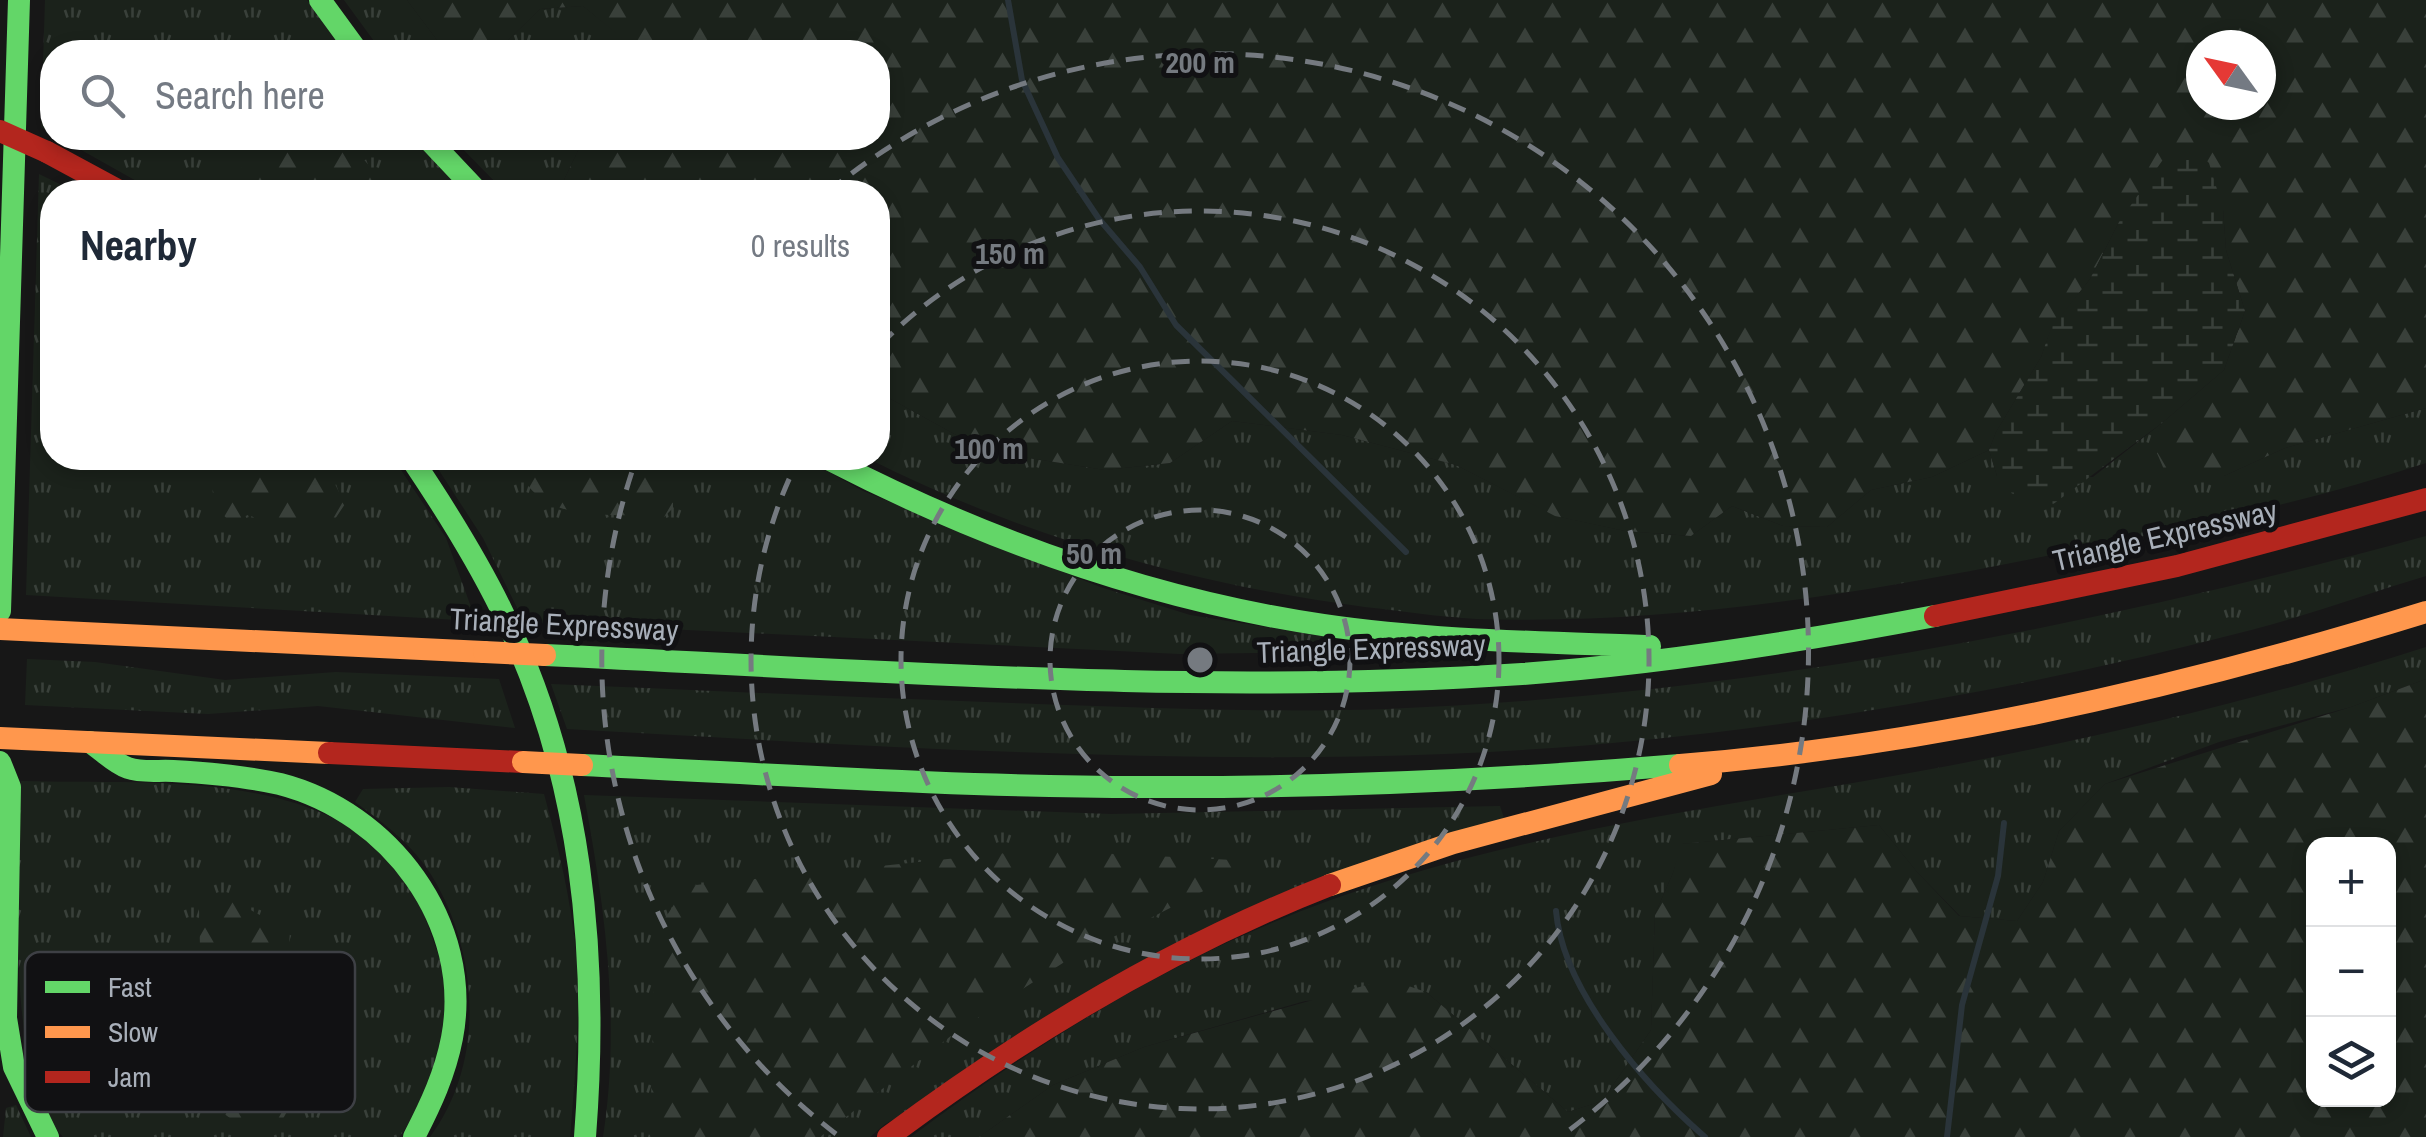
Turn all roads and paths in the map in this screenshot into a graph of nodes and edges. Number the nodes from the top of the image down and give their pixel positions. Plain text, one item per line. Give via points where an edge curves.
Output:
1 (19, 0) edge
2 (320, 0) edge
3 (349, 40) edge
4 (0, 131) edge
5 (40, 149) edge
6 (43, 150) edge
7 (438, 150) edge
8 (100, 180) edge
9 (467, 180) edge
10 (419, 470) edge
11 (850, 470) edge
12 (2426, 500) edge
13 (0, 611) edge
14 (2426, 612) edge
15 (0, 630) edge
16 (1726, 649) junction
17 (0, 738) edge
18 (90, 742) junction
19 (1780, 756) junction
20 (0, 762) edge
21 (25, 1096) edge
22 (34, 1112) edge
23 (48, 1137) edge
24 (414, 1137) edge
25 (585, 1137) edge
26 (888, 1137) edge

1 - 13 highway
2 - 3 highway
4 - 5 highway, bridge
6 - 8 highway, bridge
7 - 9 highway
10 - 25 highway via 507,623 564,785 590,948
11 - 16 highway via 1038,554 1243,610 1397,634
12 - 16 highway, Triangle Expressway via 2080,588
14 - 19 highway via 2122,694
15 - 16 highway, Triangle Expressway, bridge via 1082,679 1298,682 1516,674
17 - 18 highway
18 - 19 highway, bridge via 1050,786 1522,777
18 - 24 highway via 127,768 258,780 311,794 362,822 397,852 444,930 457,994 447,1072
19 - 26 highway via 1438,848 1304,896 1178,954 1056,1022
20 - 21 highway via 10,786 9,1042
22 - 23 highway

